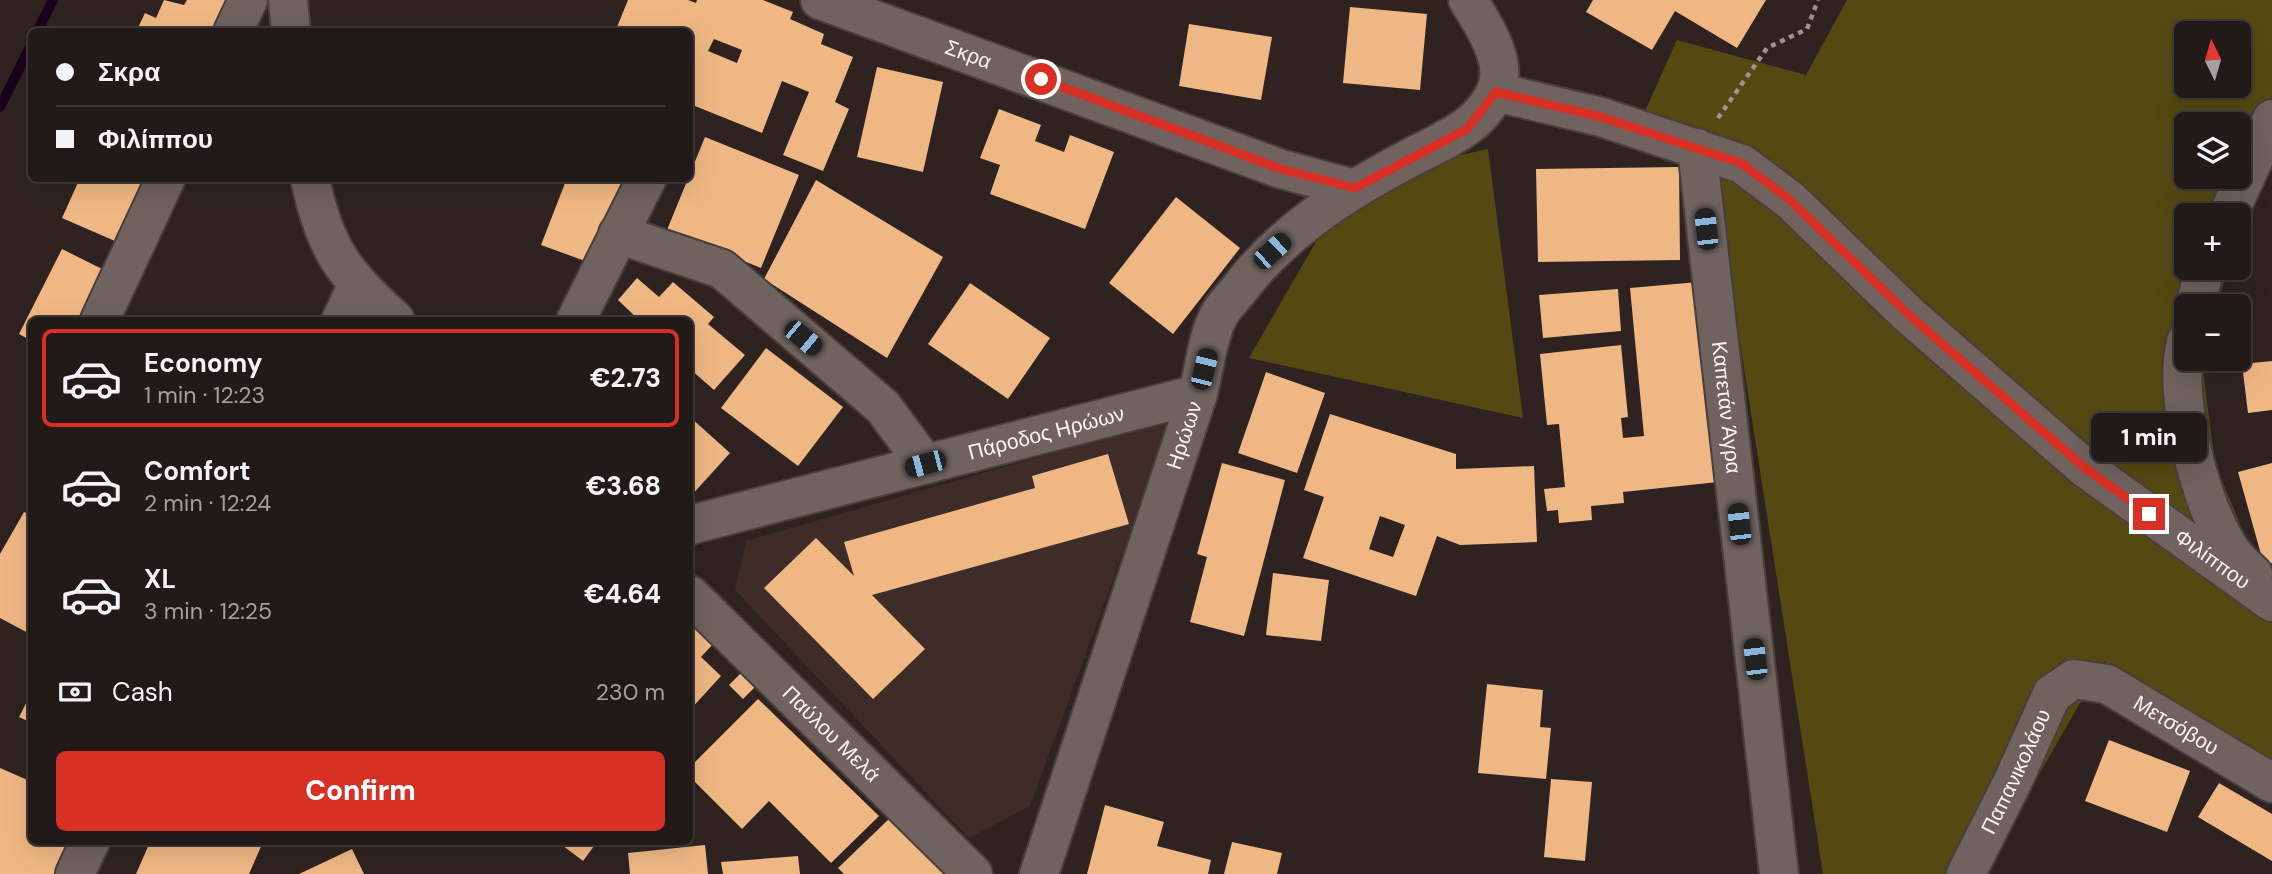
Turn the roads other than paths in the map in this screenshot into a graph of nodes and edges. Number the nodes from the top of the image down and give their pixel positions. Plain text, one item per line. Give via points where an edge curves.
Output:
1 (248, 0) edge
2 (288, 0) edge
3 (821, 0) edge
4 (1468, 0) edge
5 (235, 28) edge
6 (291, 28) edge
7 (1496, 92) junction
8 (2272, 119) edge
9 (1697, 148) junction
10 (164, 182) edge
11 (311, 182) edge
12 (645, 182) edge
13 (1355, 188) junction
14 (2234, 203) edge
15 (618, 233) junction
16 (357, 286) junction
17 (101, 317) edge
18 (342, 317) edge
19 (392, 317) edge
20 (577, 317) edge
21 (2185, 371) edge
22 (1198, 394) junction
23 (925, 464) junction
24 (693, 524) edge
25 (2272, 593) edge
26 (693, 598) edge
27 (2272, 602) edge
28 (2074, 679) joint
29 (2272, 783) edge
30 (89, 845) edge
31 (75, 874) edge
32 (973, 874) edge
33 (1040, 874) edge
34 (1779, 874) edge
35 (1966, 874) edge

1 - 5 street
2 - 6 street
3 - 13 street, Σκρα via 1281,169
4 - 7 street via 1488,31 1499,69
7 - 9 street, Φιλίππου via 1601,117
7 - 13 street, Ηρώων via 1467,129
8 - 14 street
9 - 27 street, Φιλίππου via 1741,163 1790,200 1909,315 2085,468
9 - 34 street, Καπετάν Άγρα
10 - 17 street
11 - 16 street via 324,232
12 - 15 street
13 - 22 street, Ηρώων via 1300,225 1258,264 1217,317
15 - 20 street
15 - 23 street via 722,269 883,407
16 - 18 street
16 - 19 street
21 - 25 street via 2184,406 2210,510 2234,556
22 - 23 street, Πάροδος Ηρώων
22 - 33 street, Ηρώων
23 - 24 street, Πάροδος Ηρώων
26 - 32 street, Παύλου Μελά
28 - 29 street, Μετσόβου via 2107,684
28 - 35 street, Παπανικολάου via 2052,694
30 - 31 street

